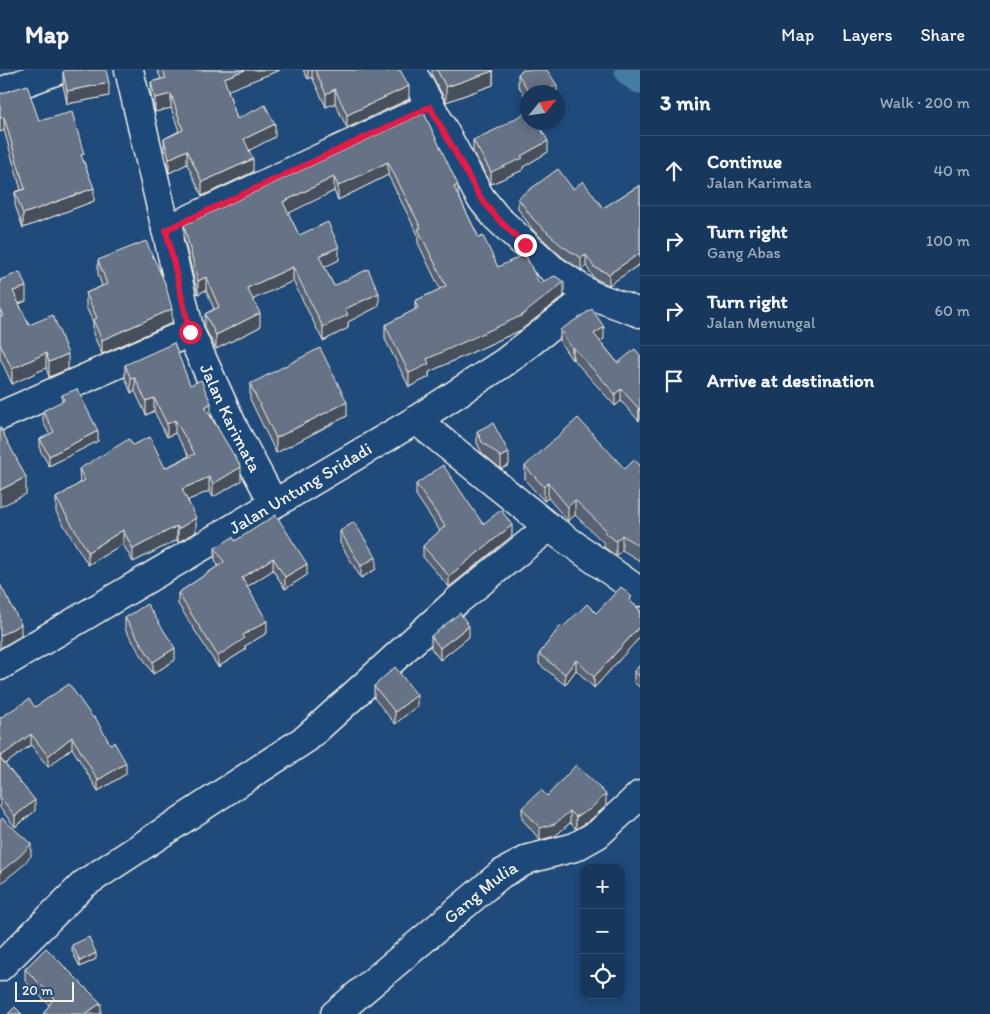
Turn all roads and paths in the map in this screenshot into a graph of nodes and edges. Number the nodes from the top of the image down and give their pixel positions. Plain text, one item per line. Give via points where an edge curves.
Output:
1 (58, 70) edge
2 (129, 70) edge
3 (411, 70) edge
4 (0, 92) edge
5 (430, 107) junction
6 (166, 230) junction
7 (591, 295) junction
8 (640, 313) edge
9 (190, 332) junction
10 (0, 416) edge
11 (416, 420) junction
12 (274, 502) junction
13 (549, 527) junction
14 (640, 592) edge
15 (0, 666) edge
16 (640, 795) edge
17 (0, 967) edge
18 (335, 1014) edge

1 - 4 street
2 - 6 street, Jalan Karimata
3 - 5 street
5 - 6 street
5 - 7 street via 480,197 496,217 552,269
6 - 9 street, Jalan Karimata
7 - 8 street
7 - 11 street, Jalan Untung Sridadi via 505,362
9 - 10 street
9 - 12 street, Jalan Karimata via 235,431
11 - 12 street, Jalan Untung Sridadi
11 - 13 street
12 - 15 street, Jalan Untung Sridadi
13 - 14 street
13 - 17 street via 457,600 307,738 84,884
16 - 18 street, Gang Mulia via 598,834 575,847 529,859 501,874

